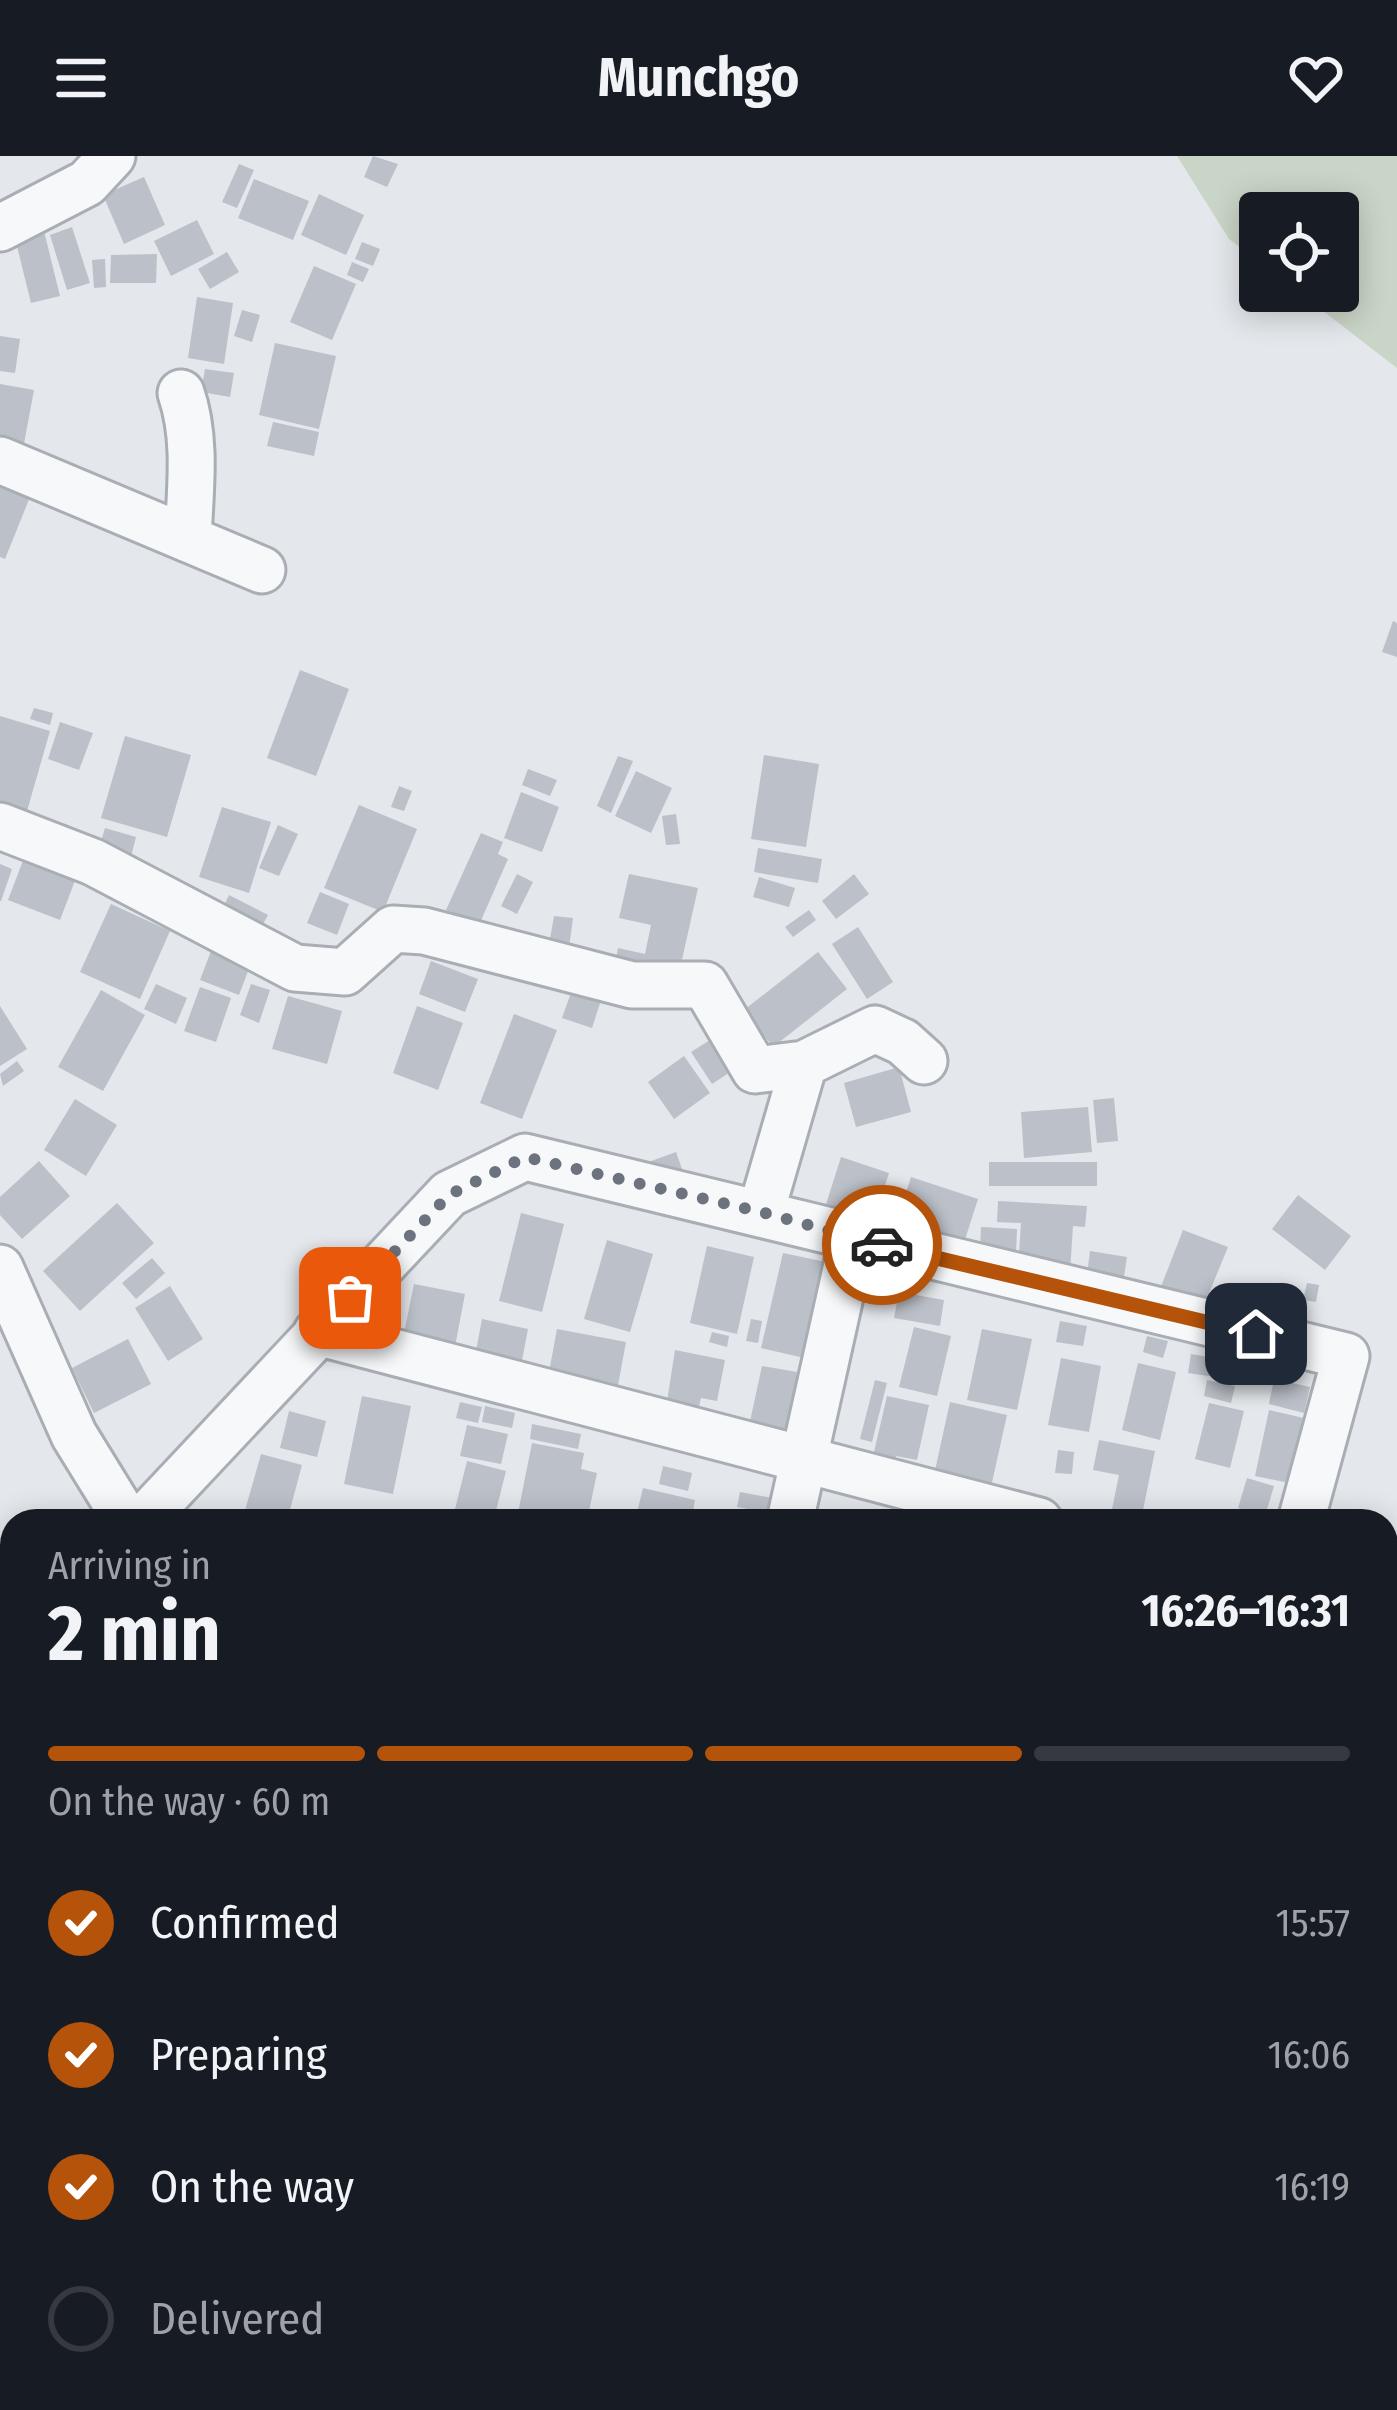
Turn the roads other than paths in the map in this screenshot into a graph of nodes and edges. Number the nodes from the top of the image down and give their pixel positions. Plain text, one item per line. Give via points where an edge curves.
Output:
1 (112, 156) edge
2 (0, 228) edge
3 (181, 393) dead end
4 (0, 460) edge
5 (188, 539) junction
6 (262, 570) dead end
7 (0, 826) edge
8 (924, 1061) dead end
9 (804, 1064) junction
10 (761, 1212) junction
11 (853, 1238) junction
12 (0, 1268) edge
13 (317, 1332) junction
14 (804, 1460) junction
15 (120, 1509) edge
16 (153, 1509) edge
17 (793, 1509) edge
18 (993, 1509) edge
19 (1304, 1509) edge

1 - 2 street via 87,183
3 - 5 street via 191,454
4 - 5 street
5 - 6 street
7 - 9 street via 93,862 295,968 345,972 392,929 424,931 632,985 705,985 755,1070
8 - 9 street via 874,1029
9 - 10 street
10 - 11 street
10 - 13 street via 525,1157 449,1195
11 - 14 street
11 - 19 street via 1346,1356
12 - 15 street via 74,1435
13 - 14 street
13 - 16 street
14 - 17 street
14 - 18 street

